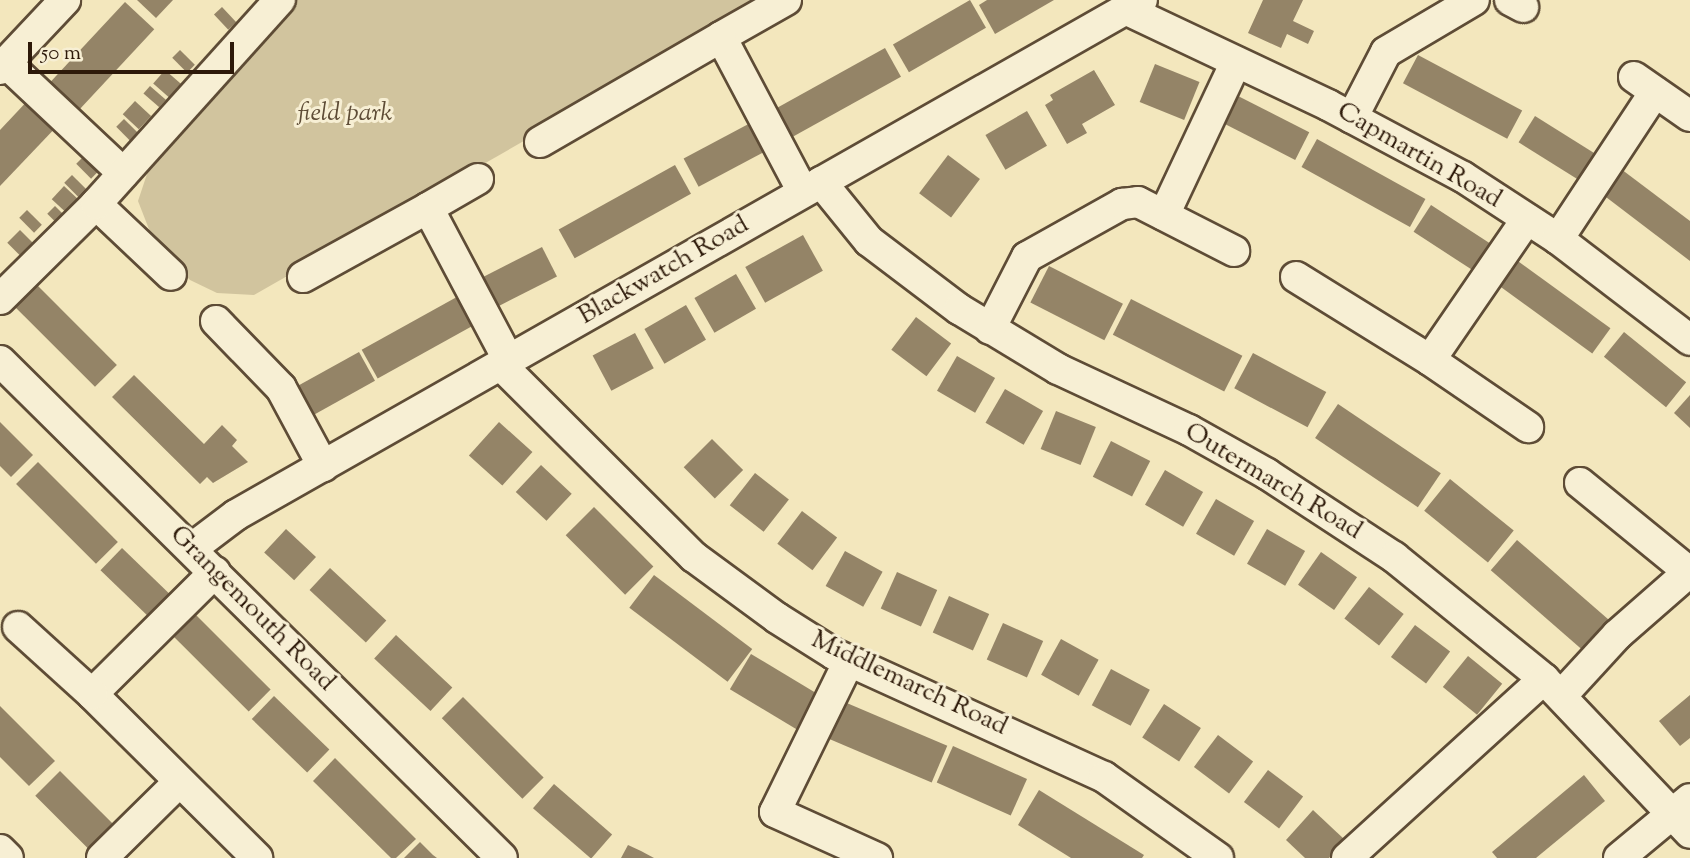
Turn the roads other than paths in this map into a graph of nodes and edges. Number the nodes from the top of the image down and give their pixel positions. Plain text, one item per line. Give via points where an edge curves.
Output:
1 (65, 0) edge
2 (280, 0) edge
3 (786, 0) edge
4 (1474, 0) edge
5 (1124, 6) edge
6 (720, 37) junction
7 (1236, 62) junction
8 (3, 66) edge
9 (1690, 116) edge
10 (1352, 118) junction
11 (540, 142) dead end
12 (123, 173) junction
13 (478, 179) dead end
14 (812, 187) junction
15 (96, 204) junction
16 (428, 208) junction
17 (1164, 215) junction
18 (1527, 219) junction
19 (1558, 239) junction
20 (1234, 251) dead end
21 (171, 275) dead end
22 (303, 277) dead end
23 (1296, 277) dead end
24 (0, 299) edge
25 (216, 321) dead end
26 (990, 329) junction
27 (1690, 340) edge
28 (1430, 360) junction
29 (0, 361) edge
30 (505, 363) junction
31 (1528, 427) dead end
32 (323, 466) junction
33 (1580, 483) dead end
34 (191, 549) junction
35 (1689, 571) edge
36 (215, 572) junction
37 (19, 627) dead end
38 (849, 661) junction
39 (1553, 688) junction
40 (92, 694) junction
41 (179, 782) junction
42 (1684, 815) edge
43 (0, 850) edge
44 (8, 858) edge
45 (102, 858) edge
46 (257, 858) edge
47 (502, 858) edge
48 (877, 858) edge
49 (1218, 858) edge
50 (1348, 858) edge
51 (1619, 858) edge

1 - 8 street
2 - 12 street
3 - 6 street
4 - 10 street via 1386,52
5 - 7 street, Capmartin Road
5 - 14 street, Blackwatch Road
6 - 11 street
6 - 14 street, Outermarch Road
7 - 10 street, Capmartin Road
7 - 17 street
8 - 12 street
9 - 19 street via 1644,84
10 - 18 street, Capmartin Road via 1463,177
12 - 15 street
13 - 16 street
14 - 26 street, Outermarch Road via 869,241
14 - 30 street, Blackwatch Road
15 - 21 street
15 - 24 street
16 - 22 street
16 - 30 street, Middlemarch Road
17 - 20 street
17 - 26 street via 1139,202 1122,204 1027,257
18 - 19 street, Capmartin Road
18 - 28 street
19 - 27 street, Capmartin Road
23 - 28 street
25 - 32 street via 281,388
26 - 39 street, Outermarch Road via 1058,369 1189,430 1333,514 1481,625
28 - 31 street
29 - 34 street, Grangemouth Road
30 - 32 street, Blackwatch Road
30 - 38 street, Middlemarch Road via 694,557 776,618
32 - 34 street, Blackwatch Road via 236,515
33 - 35 street
34 - 36 street, Grangemouth Road
35 - 39 street
36 - 40 street
36 - 47 street, Grangemouth Road
37 - 40 street
38 - 48 street via 775,812
38 - 49 street, Middlemarch Road via 1104,777
39 - 42 street, Outermarch Road
39 - 50 street
40 - 41 street
41 - 45 street
41 - 46 street
42 - 51 street
43 - 44 street

